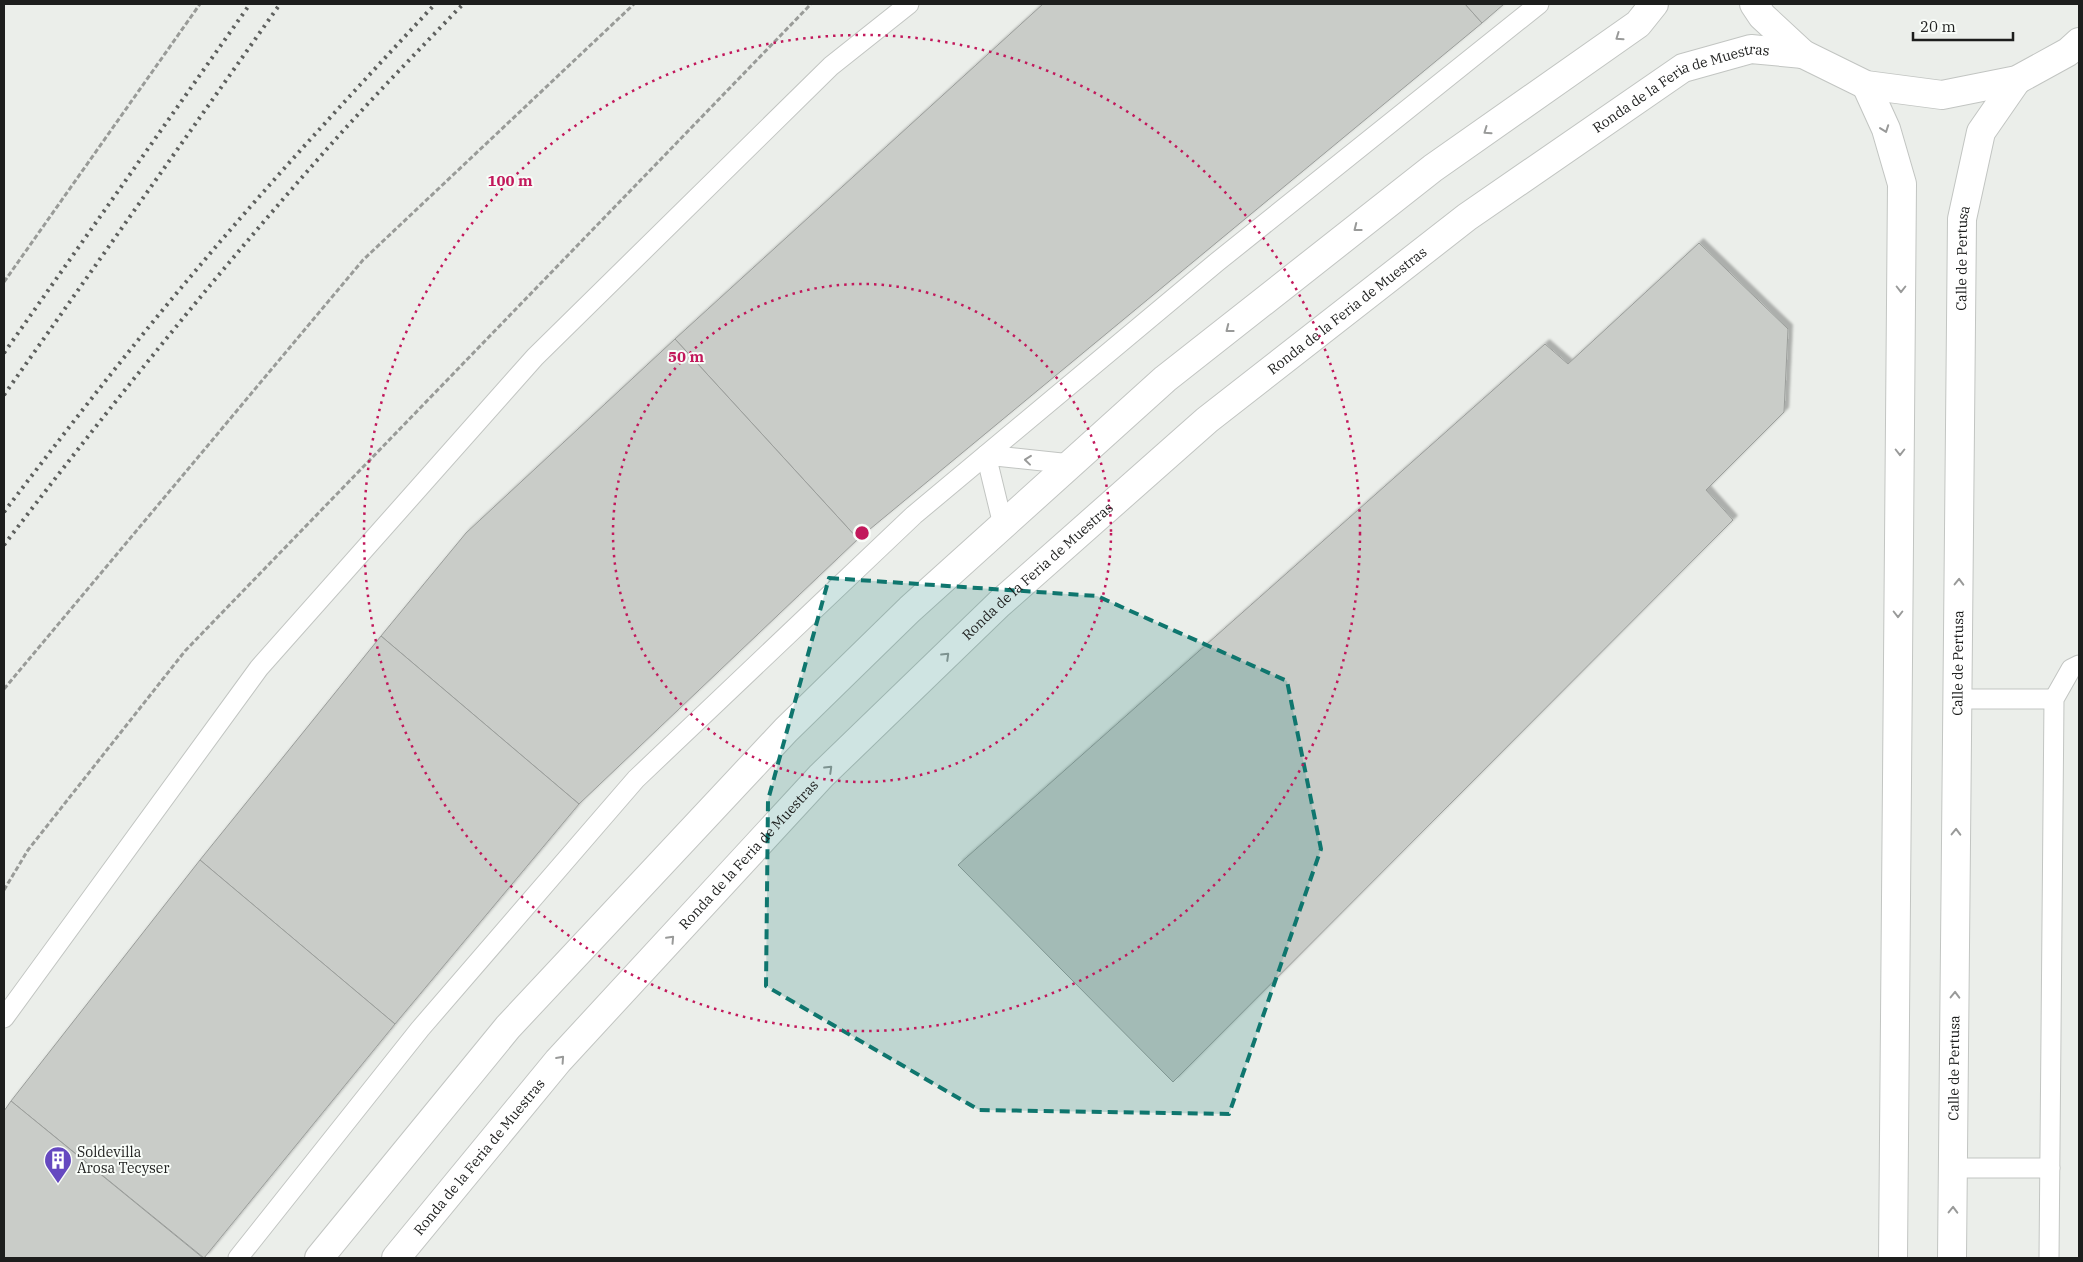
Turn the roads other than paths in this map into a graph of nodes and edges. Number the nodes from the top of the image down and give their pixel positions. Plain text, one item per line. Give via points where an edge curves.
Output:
1 (909, 4) edge
2 (1539, 4) edge
3 (1654, 4) edge
4 (1754, 4) edge
5 (2079, 42) edge
6 (1804, 54) junction
7 (2017, 80) junction
8 (1866, 85) junction
9 (986, 456) junction
10 (1071, 464) junction
11 (1003, 525) junction
12 (2079, 666) edge
13 (1958, 699) junction
14 (2054, 699) junction
15 (4, 1018) edge
16 (1953, 1168) junction
17 (2050, 1168) junction
18 (238, 1258) edge
19 (319, 1258) edge
20 (396, 1258) edge
21 (1893, 1258) edge
22 (1952, 1258) edge
23 (2049, 1258) edge

1 - 15 lane via 831,66 528,364 260,668
2 - 9 lane via 1217,262
3 -> 10 street via 1638,24 1433,168 1165,379
4 - 6 street, Ronda de la Feria de Muestras via 1762,16
5 - 7 street, Ronda de la Feria de Muestras via 2068,52
6 - 8 street, Ronda de la Feria de Muestras
20 -> 6 street, Ronda de la Feria de Muestras via 558,1061 822,776 999,604 1207,420 1466,217 1683,68 1751,49
7 - 8 street, Ronda de la Feria de Muestras via 1942,95
13 -> 7 street, Calle de Pertusa via 1962,219 1981,132
8 -> 21 street via 1886,129 1902,184
10 -> 9 lane
9 - 11 lane
9 - 18 lane via 914,515 636,779 420,1029
10 - 11 street
11 - 19 street via 910,609 786,730 502,1035
12 - 14 lane via 2071,669
13 - 14 lane
16 -> 13 street, Calle de Pertusa
14 - 17 lane
16 - 17 lane
22 -> 16 street, Calle de Pertusa
17 - 23 lane

